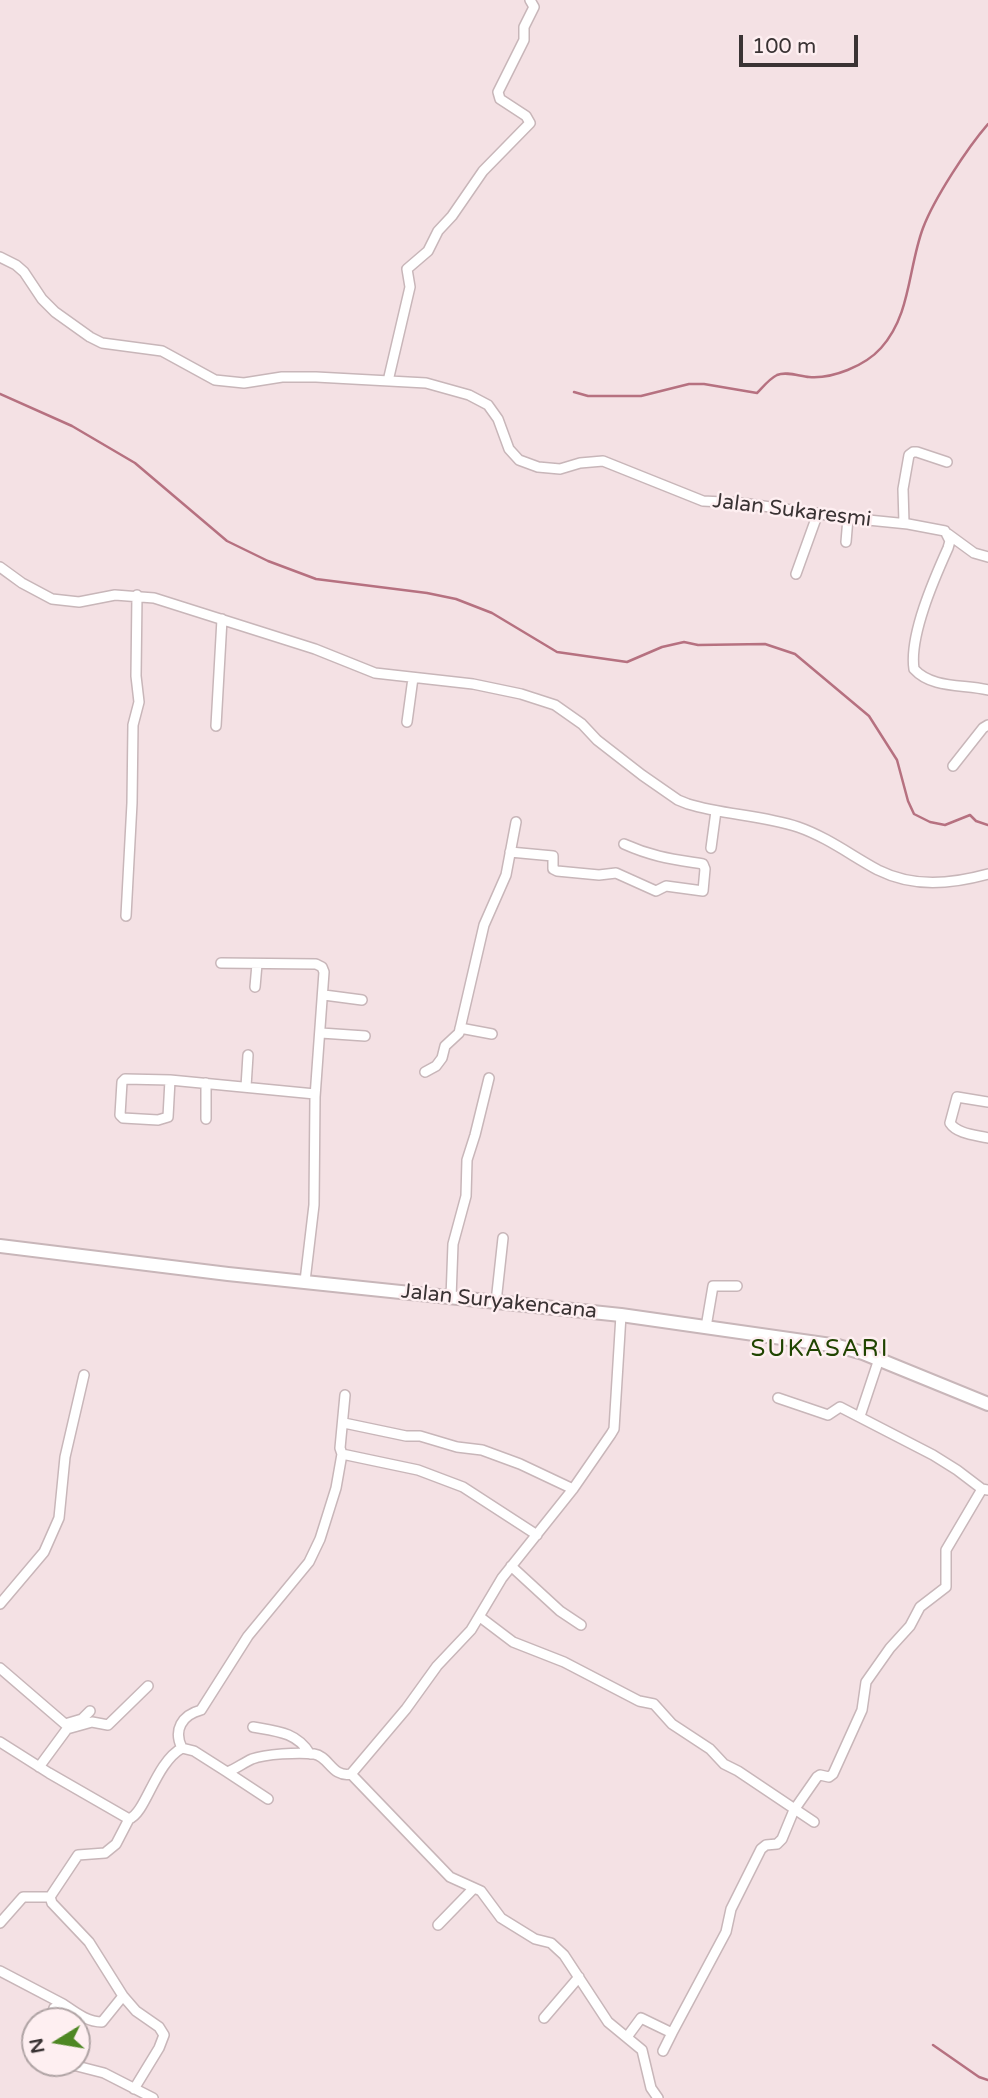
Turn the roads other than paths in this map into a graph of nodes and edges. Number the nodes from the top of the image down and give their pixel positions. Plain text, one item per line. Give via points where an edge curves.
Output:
1 (530, 0) edge
2 (0, 257) edge
3 (388, 381) junction
4 (947, 462) dead end
5 (818, 513) junction
6 (848, 518) junction
7 (904, 523) junction
8 (948, 534) junction
9 (846, 542) dead end
10 (988, 557) edge
11 (0, 566) edge
12 (796, 574) dead end
13 (137, 595) junction
14 (222, 619) junction
15 (412, 677) junction
16 (988, 690) edge
17 (407, 722) dead end
18 (988, 725) edge
19 (216, 726) dead end
20 (953, 766) dead end
21 (716, 811) junction
22 (516, 822) dead end
23 (624, 845) dead end
24 (711, 848) dead end
25 (510, 852) junction
26 (988, 874) edge
27 (126, 916) dead end
28 (221, 963) dead end
29 (257, 964) junction
30 (255, 986) dead end
31 (324, 995) junction
32 (362, 1000) dead end
33 (460, 1028) junction
34 (321, 1033) junction
35 (492, 1034) dead end
36 (365, 1036) dead end
37 (248, 1055) dead end
38 (425, 1072) dead end
39 (489, 1078) dead end
40 (170, 1080) junction
41 (206, 1083) junction
42 (246, 1087) junction
43 (315, 1094) junction
44 (988, 1102) edge
45 (205, 1119) dead end
46 (988, 1138) edge
47 (503, 1238) dead end
48 (0, 1246) edge
49 (305, 1281) junction
50 (737, 1286) dead end
51 (451, 1298) junction
52 (496, 1302) junction
53 (621, 1315) junction
54 (706, 1327) junction
55 (879, 1359) junction
56 (84, 1375) dead end
57 (345, 1395) dead end
58 (778, 1398) dead end
59 (988, 1404) edge
60 (860, 1416) junction
61 (344, 1423) junction
62 (342, 1454) junction
63 (573, 1489) junction
64 (985, 1490) edge
65 (537, 1535) junction
66 (512, 1566) junction
67 (0, 1604) edge
68 (480, 1618) junction
69 (581, 1625) dead end
70 (0, 1668) edge
71 (148, 1686) dead end
72 (90, 1711) dead end
73 (253, 1727) dead end
74 (0, 1742) edge
75 (182, 1748) junction
76 (310, 1754) junction
77 (39, 1767) junction
78 (227, 1772) junction
79 (351, 1774) junction
80 (268, 1799) dead end
81 (794, 1810) junction
82 (129, 1819) junction
83 (814, 1822) dead end
84 (474, 1888) junction
85 (50, 1897) junction
86 (0, 1923) edge
87 (438, 1925) dead end
88 (0, 1971) edge
89 (579, 1977) junction
90 (123, 1996) junction
91 (63, 2004) junction
92 (56, 2007) edge
93 (544, 2018) dead end
94 (672, 2034) junction
95 (627, 2037) junction
96 (663, 2051) dead end
97 (91, 2070) edge
98 (134, 2089) junction
99 (653, 2096) edge
100 (153, 2098) edge

1 - 3 street via 534,7 524,27 524,40 498,92 500,99 530,123 483,171 428,251 407,269 410,287
2 - 3 street, Jalan Sukaresmi via 24,272 55,312 90,337 102,343 162,351 215,380 243,383 316,376
3 - 5 street, Jalan Sukaresmi via 426,383 488,405 509,449 525,463 549,469 603,461 703,501
4 - 7 street via 917,452 909,455
5 - 6 street, Jalan Sukaresmi
5 - 12 street
6 - 7 street, Jalan Sukaresmi
6 - 9 street
7 - 8 street, Jalan Sukaresmi
8 - 10 street, Jalan Sukaresmi via 974,553
8 - 16 street via 948,548 921,617 914,669 928,679
11 - 13 street via 52,599
13 - 14 street
13 - 27 street via 139,702 133,725
14 - 15 street via 376,673
14 - 19 street
15 - 17 street
15 - 21 street via 485,686 555,705 668,794
18 - 20 street
21 - 24 street
21 - 26 street via 804,829 877,869 912,881 937,883
22 - 25 street
23 - 25 street via 650,855 703,864 703,891 666,886 656,891 616,873 557,871 553,856
25 - 33 street via 506,875 484,925
28 - 29 street
29 - 30 street
29 - 31 street via 316,964 325,978
31 - 32 street
31 - 34 street
33 - 35 street
33 - 38 street via 444,1046 436,1066
34 - 36 street
34 - 43 street
37 - 42 street
39 - 51 street via 467,1160 466,1196 453,1244
40 - 40 street via 168,1117 120,1115 123,1080
40 - 41 street
41 - 42 street
41 - 45 street
42 - 43 street
43 - 49 street via 314,1205
44 - 46 street via 957,1097 950,1123 958,1130
47 - 52 street
48 - 49 street, Jalan Suryakencana
49 - 51 street, Jalan Suryakencana
50 - 54 street via 713,1286
51 - 52 street, Jalan Suryakencana
52 - 53 street, Jalan Suryakencana
53 - 54 street, Jalan Suryakencana
53 - 63 street via 614,1429
54 - 55 street, Jalan Suryakencana via 838,1346
55 - 59 street, Jalan Suryakencana
55 - 60 street
56 - 67 street via 65,1457 59,1518 44,1552
57 - 61 street
58 - 60 street via 828,1415 840,1407
60 - 64 street via 933,1455
61 - 62 street
61 - 63 street via 482,1450
62 - 65 street via 410,1468 463,1487
62 - 75 street via 336,1488 309,1562 248,1636 201,1710 178,1727
63 - 65 street
64 - 81 street via 946,1550 946,1587 920,1607 870,1676 862,1710 833,1774 817,1777
65 - 66 street
66 - 68 street
66 - 69 street
68 - 79 street
68 - 81 street via 513,1642 654,1704 724,1764
70 - 72 street via 65,1724
71 - 77 street via 108,1725 95,1722 67,1728
73 - 76 street via 287,1733
74 - 77 street
75 - 78 street
75 - 82 street via 159,1771 137,1815
76 - 78 street via 257,1758
76 - 79 street via 321,1757 338,1773
77 - 82 street
78 - 80 street
79 - 84 street via 447,1874
81 - 83 street
81 - 94 street via 779,1842 761,1849 731,1909 726,1932
82 - 85 street via 116,1844 105,1853 78,1855
84 - 87 street
84 - 89 street via 501,1918 558,1948
85 - 86 street via 23,1897
85 - 90 street via 89,1942
88 - 91 street
89 - 93 street
89 - 95 street via 608,2022
90 - 91 street via 107,2019 97,2023
90 - 98 street via 164,2035
91 - 92 street
94 - 95 street via 641,2018
94 - 96 street
95 - 99 street via 642,2050
97 - 98 street
98 - 100 street

